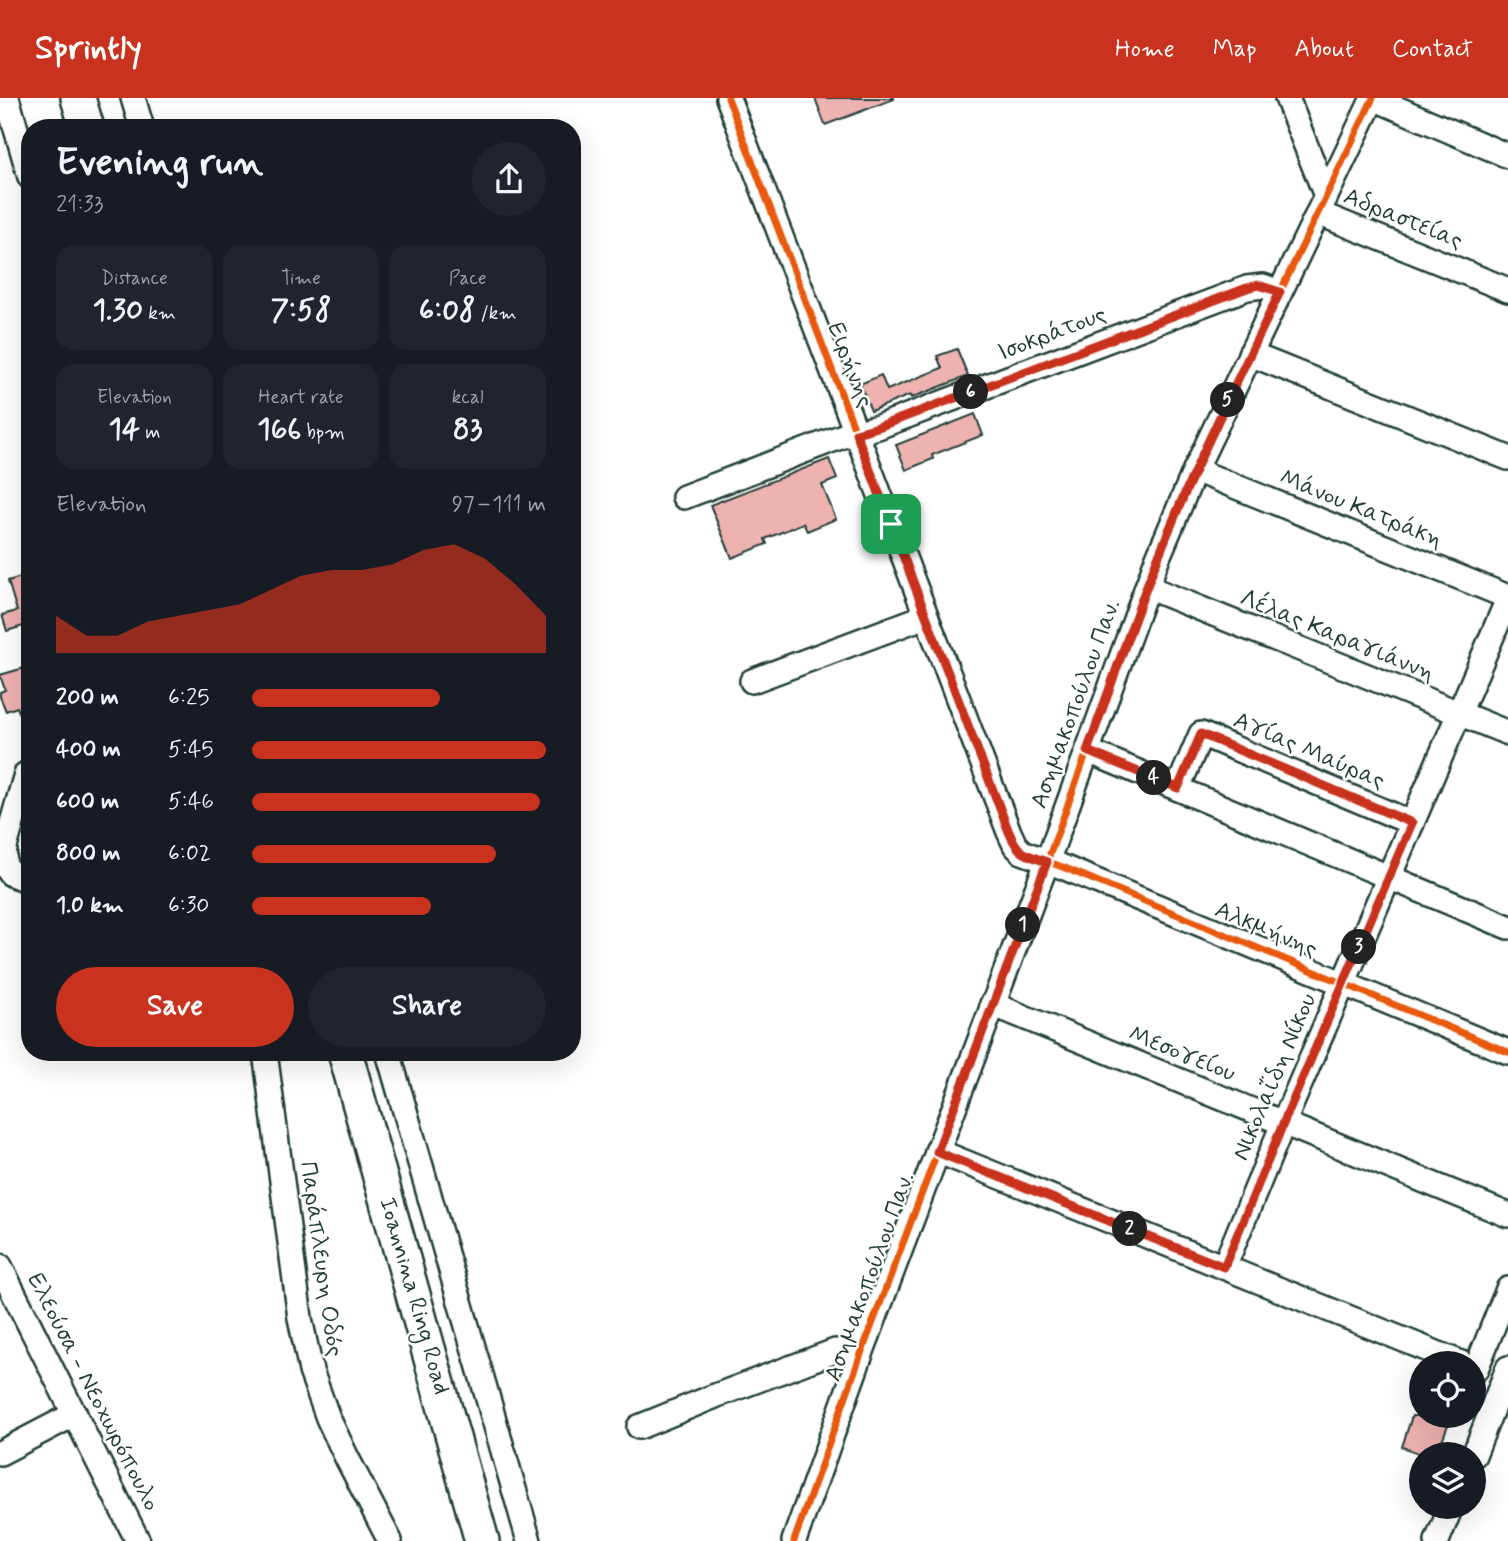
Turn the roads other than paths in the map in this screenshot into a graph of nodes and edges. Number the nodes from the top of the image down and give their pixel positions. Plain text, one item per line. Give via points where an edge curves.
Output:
1 (7, 98) edge
2 (78, 98) edge
3 (133, 98) edge
4 (729, 98) edge
5 (1287, 98) edge
6 (1373, 98) edge
7 (84, 119) edge
8 (139, 119) edge
9 (21, 146) edge
10 (1508, 156) edge
11 (1322, 204) junction
12 (1508, 290) edge
13 (1280, 292) junction
14 (1250, 354) junction
15 (856, 433) junction
16 (1508, 457) edge
17 (1195, 470) junction
18 (684, 497) dead end
19 (1147, 587) junction
20 (1508, 598) edge
21 (926, 616) junction
22 (752, 681) dead end
23 (1460, 713) junction
24 (1508, 733) edge
25 (1087, 751) junction
26 (1178, 788) junction
27 (21, 791) edge
28 (1412, 823) junction
29 (1047, 862) junction
30 (3, 870) edge
31 (1389, 877) junction
32 (21, 878) edge
33 (1508, 927) edge
34 (1343, 983) junction
35 (992, 1004) junction
36 (1508, 1052) edge
37 (266, 1061) edge
38 (348, 1061) edge
39 (391, 1061) edge
40 (1283, 1124) junction
41 (937, 1152) junction
42 (1508, 1215) edge
43 (0, 1266) edge
44 (1224, 1267) junction
45 (1508, 1289) edge
46 (1431, 1351) edge
47 (1478, 1351) edge
48 (861, 1354) junction
49 (1486, 1370) edge
50 (1505, 1374) edge
51 (75, 1414) junction
52 (639, 1427) dead end
53 (1479, 1442) edge
54 (0, 1453) edge
55 (1446, 1519) edge
56 (138, 1541) edge
57 (390, 1541) edge
58 (482, 1541) edge
59 (529, 1541) edge
60 (794, 1541) edge
61 (1437, 1541) edge

1 - 9 street
2 - 7 highway
3 - 8 street
4 - 15 street, Ειρήνης
5 - 11 street
6 - 10 street
6 - 11 street, Ασημακοπούλου Παν.
11 - 12 street, Αδραστείας
11 - 13 street, Ασημακοπούλου Παν.
13 - 14 street, Ασημακοπούλου Παν.
13 - 15 street, Ισοκράτους via 1263,286 1247,288
14 - 16 street
14 - 17 street, Ασημακοπούλου Παν.
15 - 18 street, Ισοκράτους
15 - 21 street, Ειρήνης
17 - 19 street, Ασημακοπούλου Παν.
17 - 20 street, Μάνου Κατράκη
19 - 23 street, Λέλας Καραγιάννη
19 - 25 street, Ασημακοπούλου Παν.
20 - 23 street, Νικολαΐδη Νίκου
21 - 22 street
21 - 29 street, Ειρήνης via 1013,843
23 - 24 street, Λέλας Καραγιάννη
23 - 28 street, Νικολαΐδη Νίκου
25 - 26 street
25 - 29 street, Ασημακοπούλου Παν.
26 - 28 street, Αγίας Μαύρας via 1201,734
26 - 31 street
27 - 30 street
28 - 31 street, Νικολαΐδη Νίκου
29 - 34 street, Αλκμήνης
29 - 35 street, Ασημακοπούλου Παν.
30 - 32 street
31 - 33 street
31 - 34 street, Νικολαΐδη Νίκου
34 - 36 street, Αλκμήνης
34 - 40 street, Νικολαΐδη Νίκου
35 - 40 street, Μεσογείου
35 - 41 street, Ασημακοπούλου Παν.
37 - 57 street, Παράπλευρη Οδός via 311,1371 346,1458
38 - 58 highway, Ioannina Ring Road
39 - 59 street
40 - 42 street, Μεσογείου
40 - 44 street, Νικολαΐδη Νίκου
41 - 44 street
41 - 48 street, Ασημακοπούλου Παν.
43 - 51 street, Ελεούσα - Νεοχωρόπουλο
44 - 46 street
45 - 47 street
48 - 52 street via 835,1351
48 - 60 street, Ασημακοπούλου Παν.
49 - 50 street
50 - 53 street
51 - 54 street
51 - 56 street, Ελεούσα - Νεοχωρόπουλο
55 - 61 street

